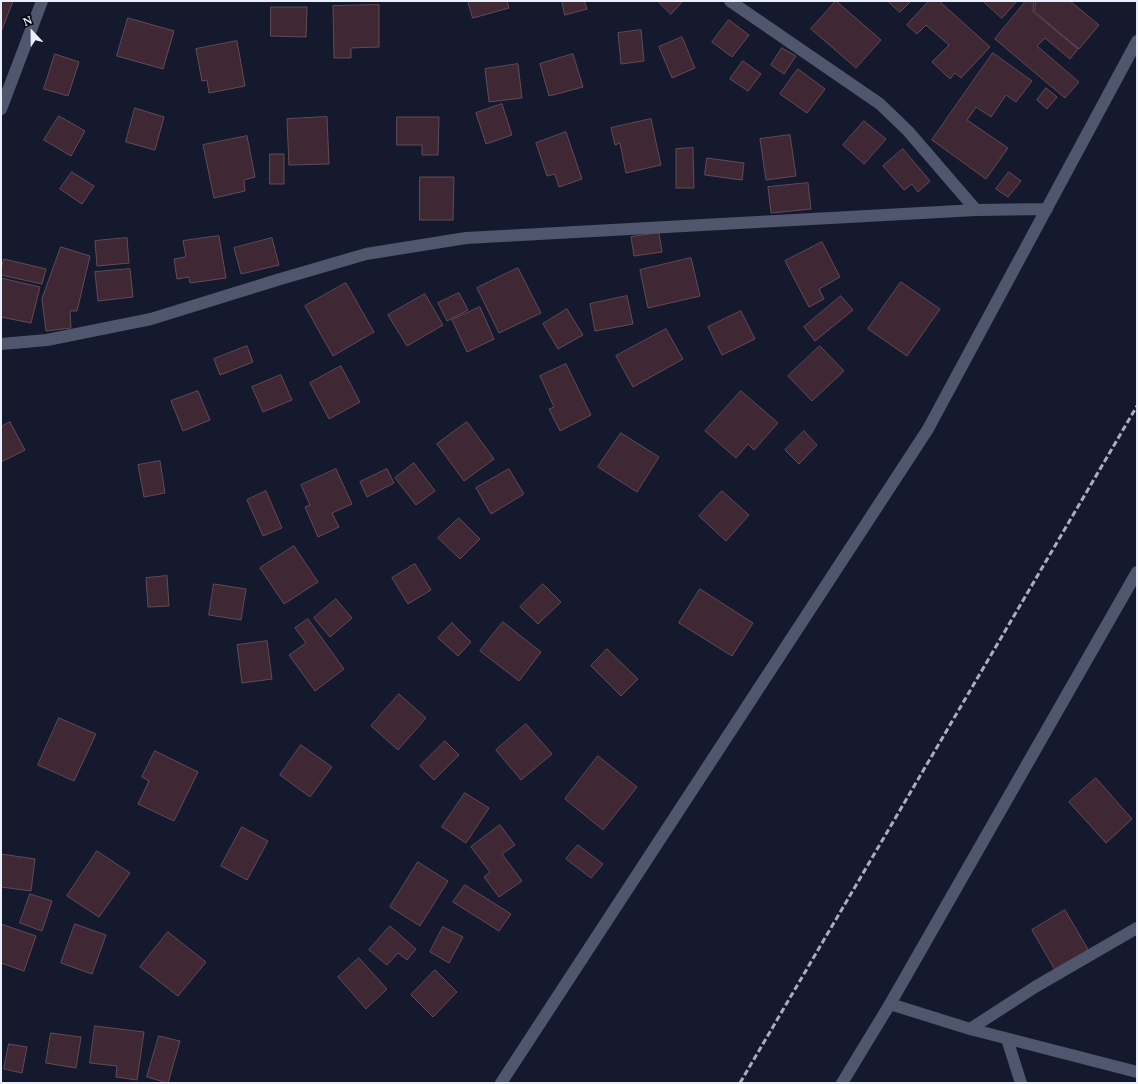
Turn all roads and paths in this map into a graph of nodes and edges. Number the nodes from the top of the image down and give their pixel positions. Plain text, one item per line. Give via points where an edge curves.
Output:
1 (41, 1) edge
2 (730, 1) edge
3 (1137, 41) edge
4 (1, 109) edge
5 (1047, 209) junction
6 (976, 210) junction
7 (1, 344) edge
8 (1137, 572) edge
9 (1137, 928) edge
10 (890, 1004) junction
11 (970, 1030) junction
12 (1007, 1039) junction
13 (1137, 1072) edge
14 (501, 1083) edge
15 (842, 1083) edge
16 (1021, 1083) edge

1 - 4 street
2 - 6 street via 880,104
3 - 5 street
5 - 6 street
5 - 14 street via 928,429
6 - 7 street via 466,238 366,254 151,319 47,340
8 - 10 street
9 - 11 street via 1035,987
10 - 11 street
10 - 15 street
11 - 12 street
12 - 13 street
12 - 16 street

